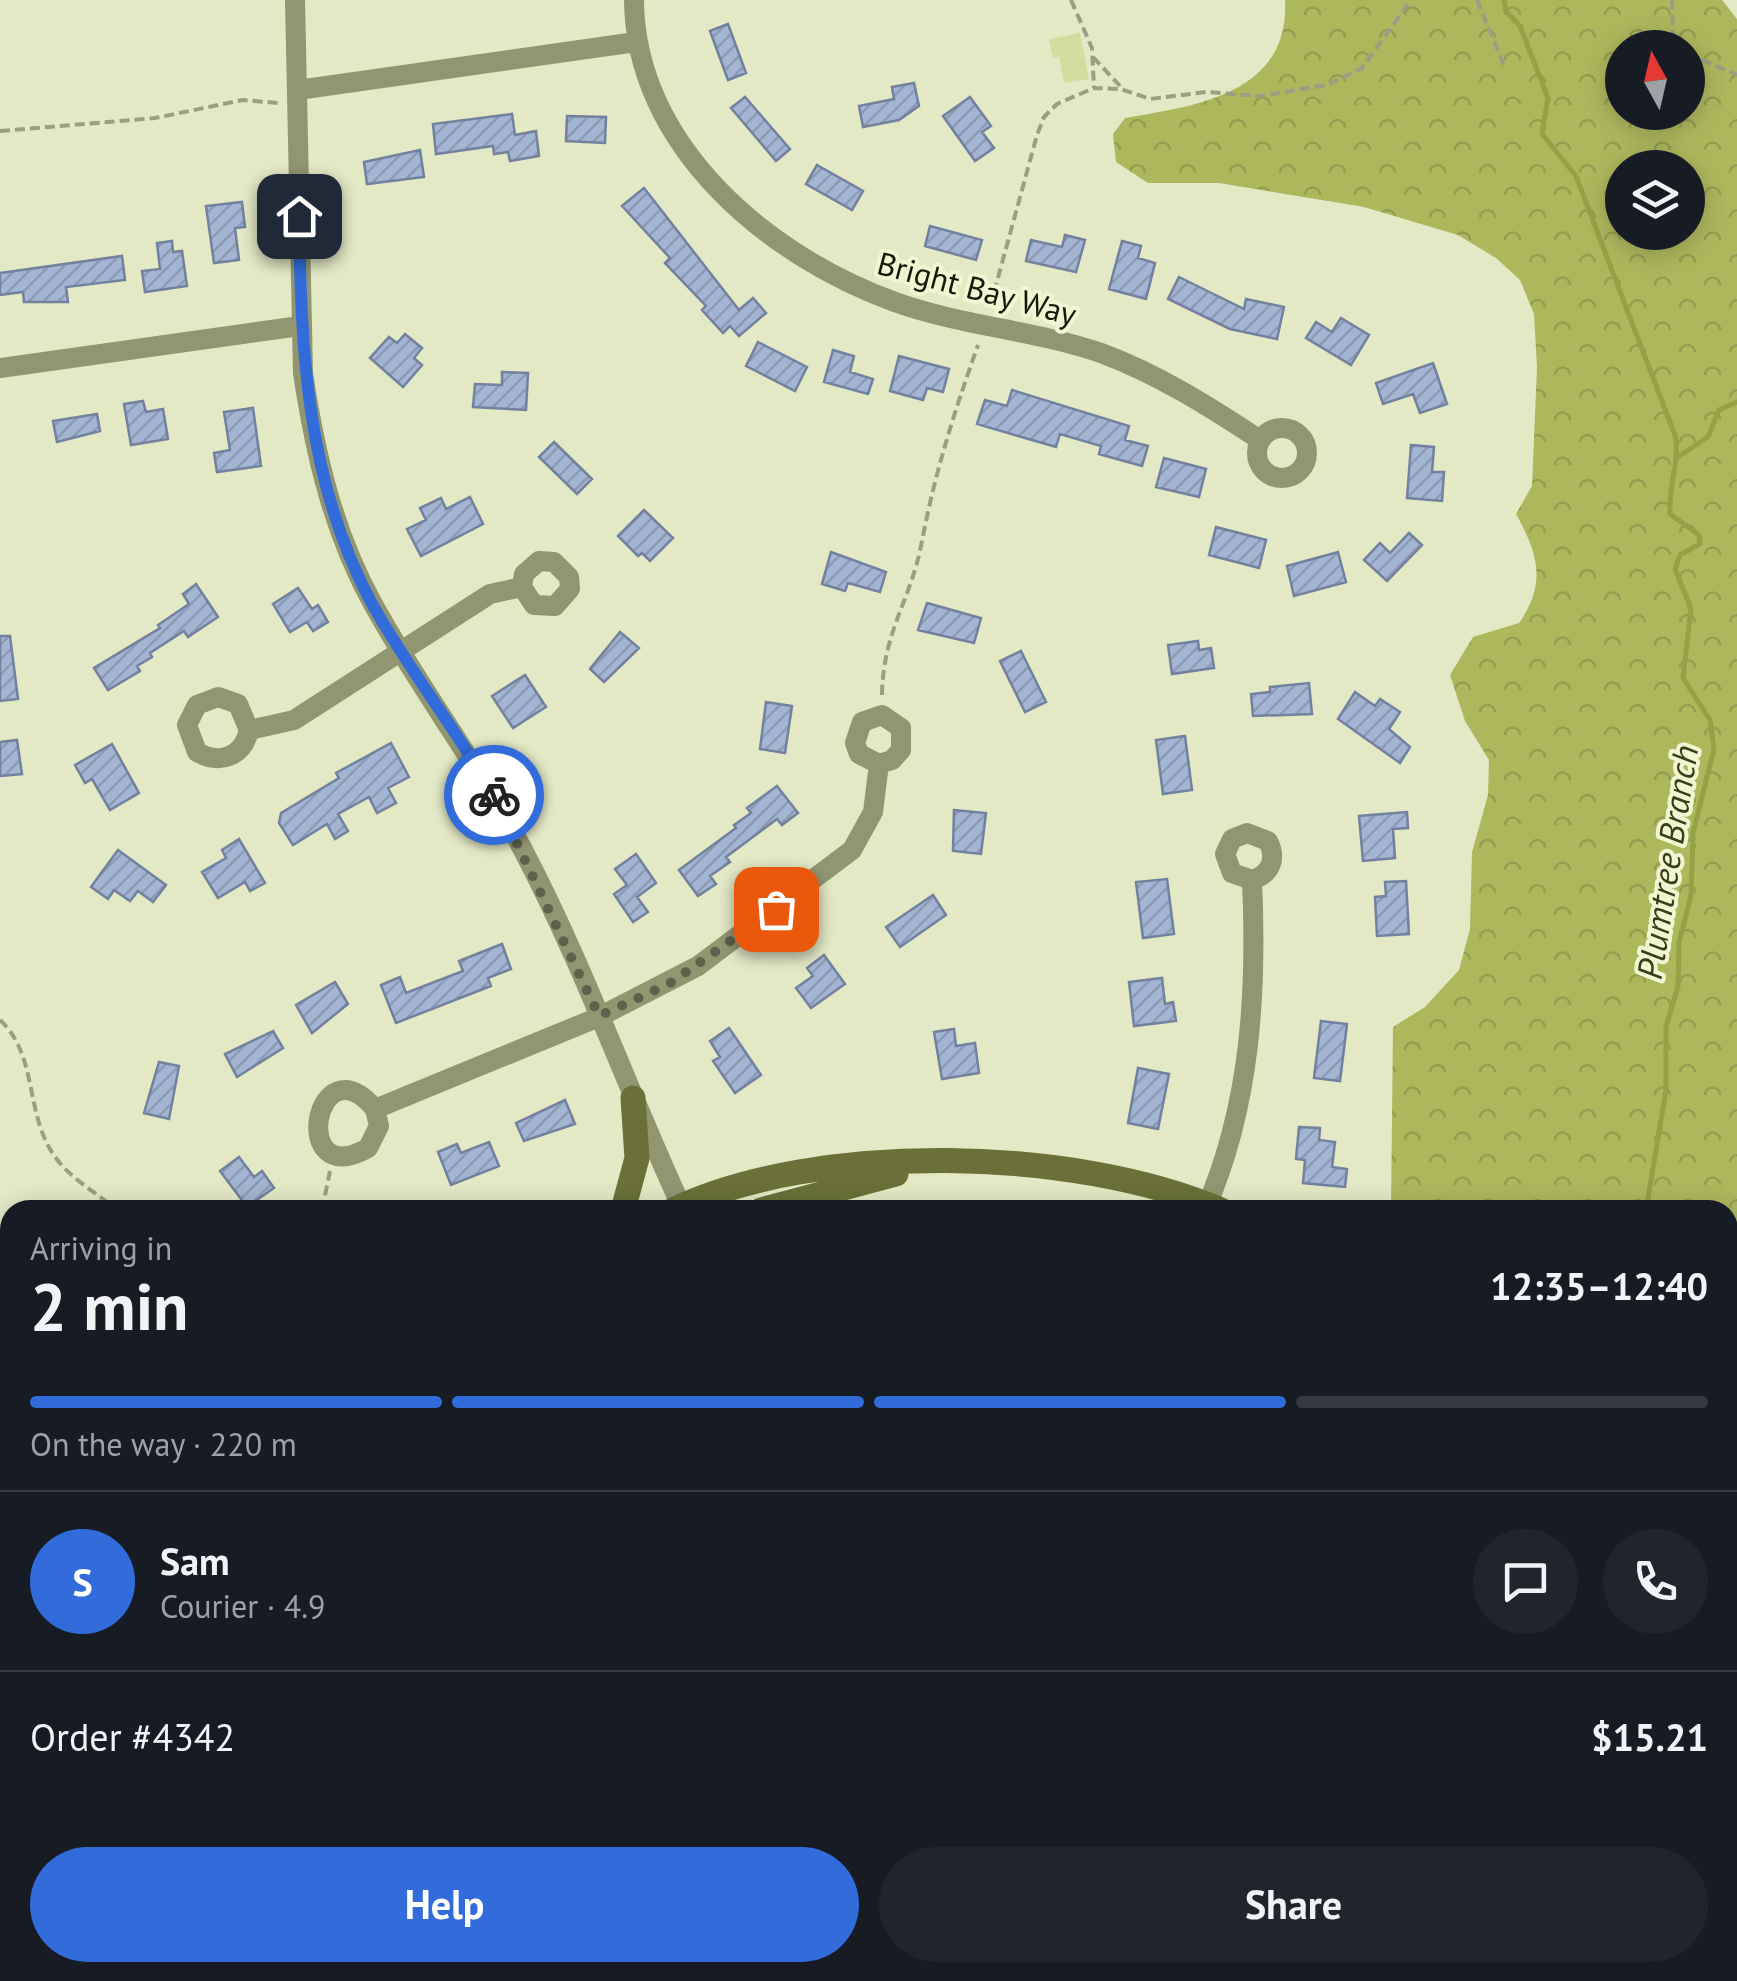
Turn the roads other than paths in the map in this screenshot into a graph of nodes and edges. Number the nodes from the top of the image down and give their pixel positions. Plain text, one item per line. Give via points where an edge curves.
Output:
1 (295, 0) edge
2 (634, 0) edge
3 (636, 42) junction
4 (297, 98) junction
5 (300, 326) junction
6 (0, 368) edge
7 (1260, 440) dead end
8 (522, 587) dead end
9 (402, 652) junction
10 (249, 730) dead end
11 (879, 764) junction
12 (1252, 880) dead end
13 (599, 1016) junction
14 (633, 1098) junction
15 (375, 1109) junction
16 (955, 1164) junction
17 (626, 1200) edge
18 (675, 1200) edge
19 (708, 1200) edge
20 (796, 1200) edge
21 (1184, 1200) edge
22 (1213, 1200) edge

1 - 4 street
2 - 3 street, Bright Bay Way
3 - 4 street
3 - 7 street, Bright Bay Way via 651,88 697,165 748,218 794,252 900,304 1104,354 1186,393
4 - 5 street
5 - 6 street
5 - 9 street via 322,477 350,557
8 - 9 street via 490,594
9 - 10 street via 294,720
9 - 13 street via 492,792
11 - 11 street via 892,760 904,738 896,721 882,715 862,722 855,742 860,754
11 - 13 street via 873,812 852,850 831,869 678,978
12 - 22 street via 1251,1024
13 - 14 street
13 - 15 street
14 - 17 street via 637,1158
14 - 18 street
15 - 15 street via 356,1094 328,1098 316,1130 334,1153 347,1156 368,1148 379,1126
16 - 19 street via 849,1164
16 - 20 street
16 - 21 street via 1082,1170

